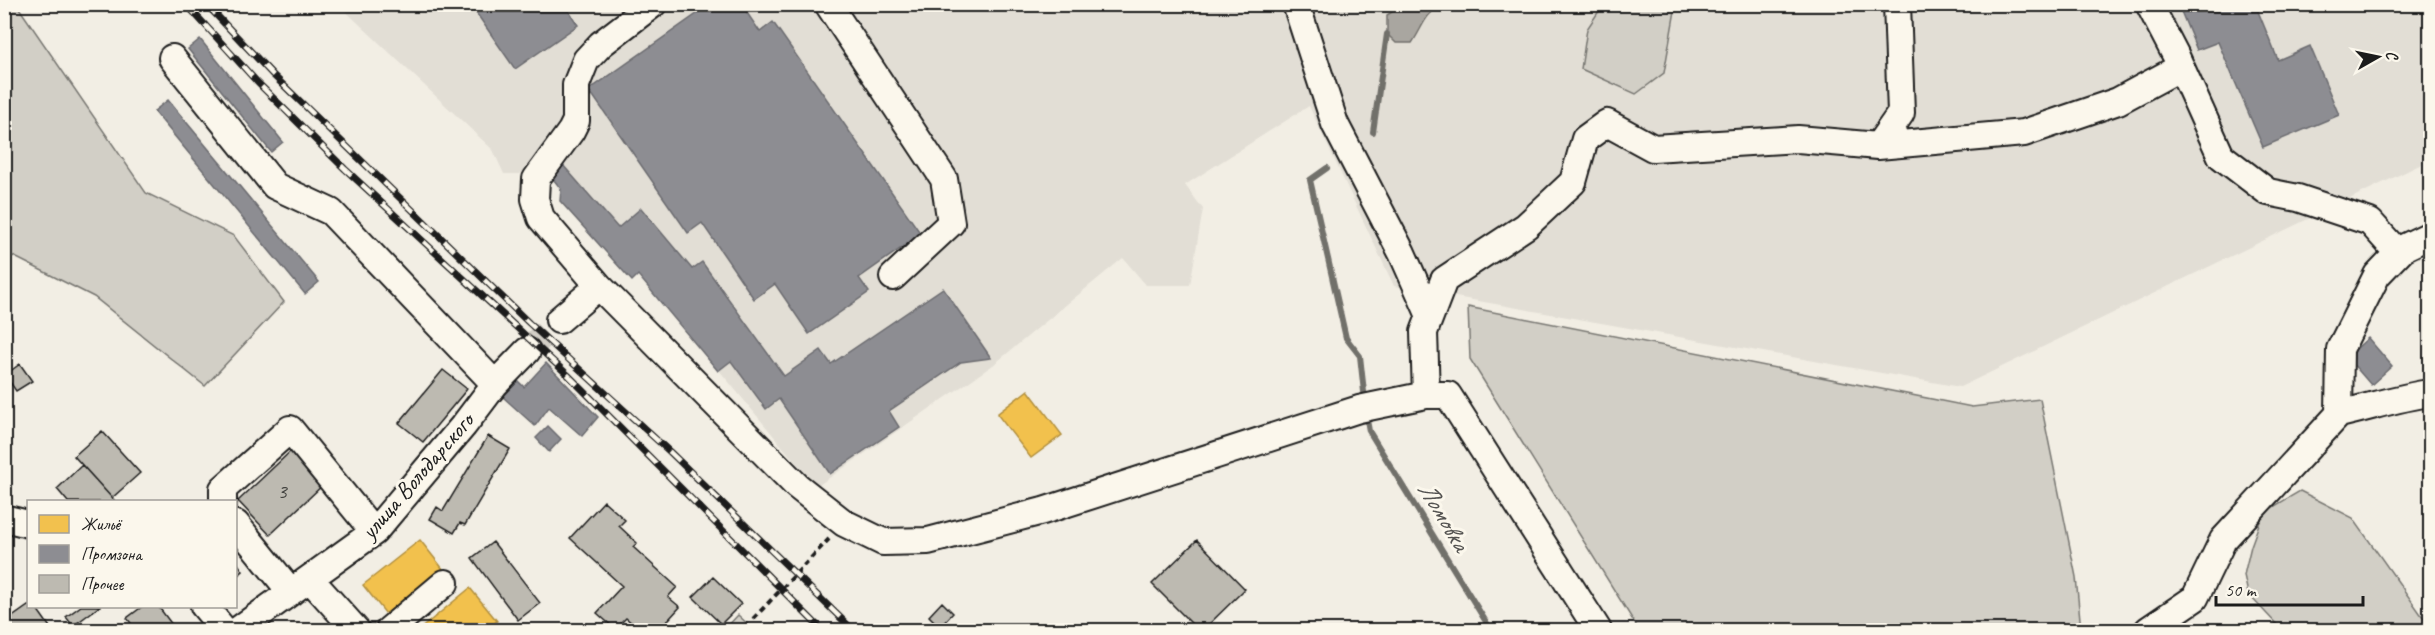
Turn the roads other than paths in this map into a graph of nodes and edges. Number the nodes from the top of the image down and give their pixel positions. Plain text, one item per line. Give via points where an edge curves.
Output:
1 (652, 4) edge
2 (828, 4) edge
3 (1296, 4) edge
4 (1898, 4) edge
5 (2149, 4) edge
6 (172, 58) dead end
7 (2181, 67) junction
8 (1878, 146) junction
9 (2430, 235) edge
10 (2398, 253) junction
11 (893, 277) dead end
12 (599, 286) junction
13 (1430, 316) junction
14 (560, 320) tunnel mouth
15 (527, 351) tunnel mouth
16 (495, 384) junction
17 (2430, 393) edge
18 (1426, 395) junction
19 (2339, 414) junction
20 (223, 500) edge
21 (4, 518) edge
22 (27, 524) edge
23 (237, 525) edge
24 (374, 532) junction
25 (445, 583) dead end
26 (300, 585) junction
27 (206, 608) edge
28 (224, 630) edge
29 (238, 630) edge
30 (356, 630) edge
31 (389, 630) edge
32 (1598, 630) edge
33 (2148, 630) edge

1 - 12 street via 586,60 576,85 576,121 536,179 534,189 541,218
2 - 11 street via 944,179 951,223
3 - 13 street via 1335,124
4 - 8 street via 1901,112
5 - 7 street
6 - 16 street via 275,186 331,212
7 - 8 street via 2118,101 2024,132
7 - 10 street via 2222,156 2268,192 2370,222
8 - 13 street via 1798,139 1653,148 1607,123 1585,139 1573,183 1526,226 1444,280
9 - 10 street
10 - 19 street via 2378,275 2340,349
12 - 14 street
12 - 18 street via 797,486 844,523 883,542 928,540 1043,511 1359,409
13 - 18 street via 1424,332
15 - 16 street, улица Володарского
16 - 24 street, улица Володарского
17 - 19 street
18 - 32 street via 1448,396
19 - 33 street via 2223,540 2195,598
20 - 24 street via 223,489 290,429
21 - 22 street
23 - 26 street
24 - 26 street, улица Володарского
25 - 31 street
26 - 29 street, улица Володарского
26 - 30 street
27 - 28 street

